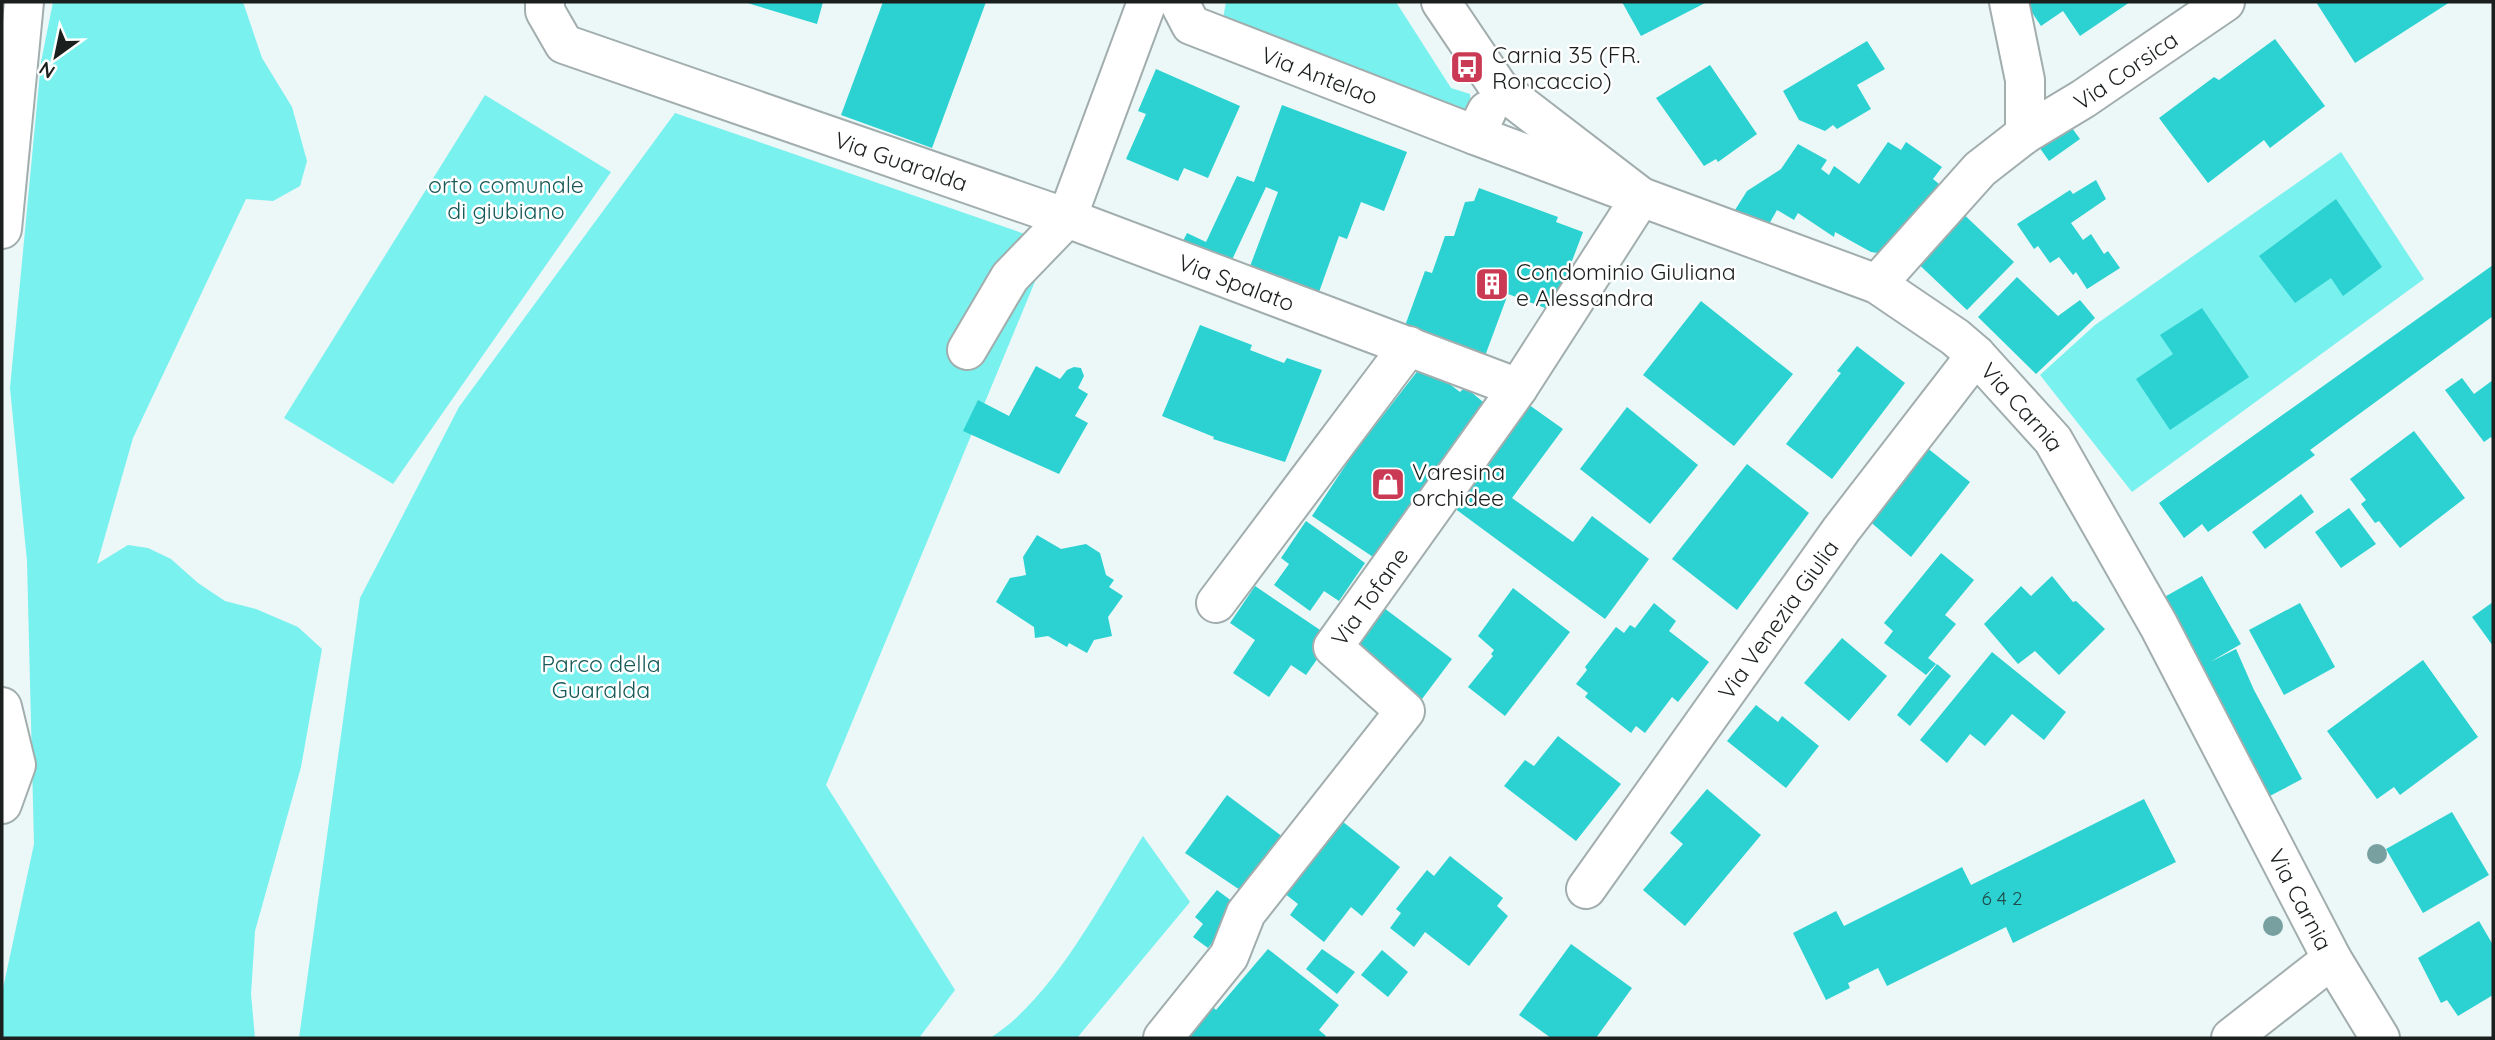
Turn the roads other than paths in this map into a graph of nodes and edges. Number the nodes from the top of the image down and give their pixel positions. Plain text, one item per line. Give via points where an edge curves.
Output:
1 (24, 2) edge
2 (545, 2) edge
3 (1147, 2) edge
4 (1179, 2) edge
5 (1441, 2) edge
6 (2009, 2) edge
7 (2225, 2) edge
8 (1499, 88) junction
9 (2025, 134) junction
10 (1475, 135) junction
11 (1642, 197) junction
12 (1066, 218) junction
13 (2, 229) edge
14 (1877, 285) junction
15 (1409, 346) junction
16 (967, 350) dead end
17 (1976, 355) junction
18 (1518, 388) junction
19 (1216, 603) dead end
20 (3, 718) edge
21 (2, 804) edge
22 (1586, 889) dead end
23 (2332, 959) junction
24 (1163, 1038) edge
25 (2231, 1038) edge
26 (2380, 1038) edge

1 - 13 street
2 - 12 street, Via Guaralda via 564,44
3 - 12 street
4 - 10 street, Via Antelao via 1191,25
5 - 8 street, Via Carnia
6 - 9 street via 2025,80
7 - 9 street, Via Corsica
8 - 10 street
8 - 11 street, Via Carnia
9 - 14 street, Via Corsica via 1980,169
10 - 11 street, Via Antelao
11 - 14 street, Via Carnia
11 - 18 street, Via Tofane
12 - 15 street, Via Spalato
12 - 16 street via 1010,277
14 - 17 street, Via Carnia
15 - 18 street, Via Spalato
15 - 19 street
17 - 22 street, Via Venezia Giulia via 1841,530
17 - 23 street, Via Carnia via 2053,440 2159,626
18 - 24 street, Via Tofane via 1333,647 1405,711 1246,913 1229,956
20 - 21 street via 16,765
23 - 25 street
23 - 26 street, Via Carnia

